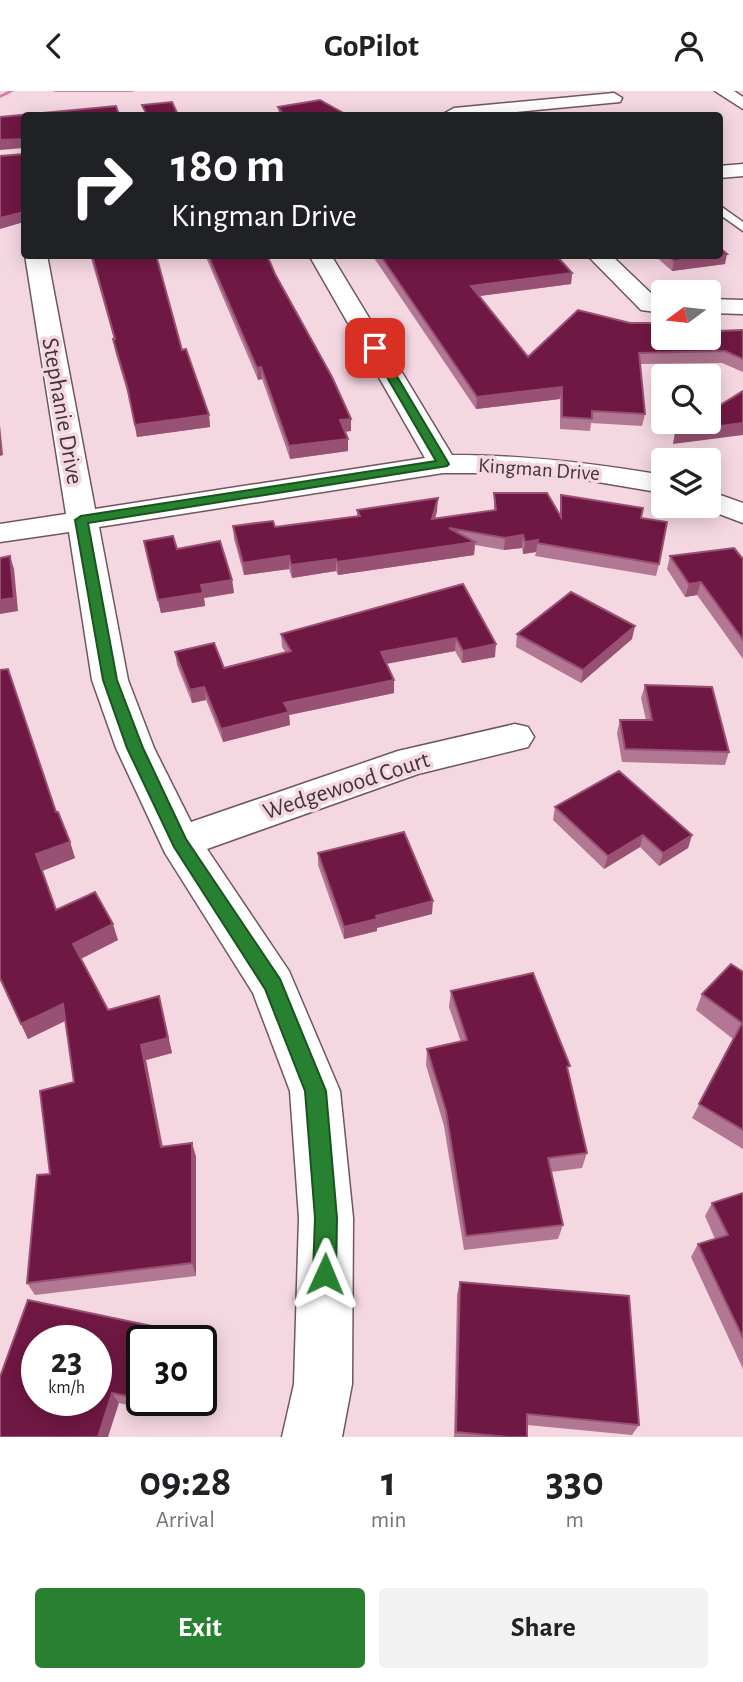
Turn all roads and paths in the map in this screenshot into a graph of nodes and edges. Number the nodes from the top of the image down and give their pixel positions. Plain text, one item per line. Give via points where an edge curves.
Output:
1 (723, 91) edge
2 (614, 97) dead end
3 (743, 104) edge
4 (464, 112) edge
5 (743, 170) edge
6 (723, 172) edge
7 (743, 189) edge
8 (723, 201) edge
9 (723, 204) edge
10 (723, 206) edge
11 (743, 207) edge
12 (743, 228) edge
13 (37, 259) edge
14 (322, 259) edge
15 (602, 259) edge
16 (651, 305) edge
17 (721, 306) edge
18 (743, 307) edge
19 (443, 464) junction
20 (651, 482) edge
21 (721, 505) edge
22 (743, 515) edge
23 (81, 520) junction
24 (0, 533) edge
25 (515, 737) dead end
26 (180, 842) junction
27 (312, 1437) edge

1 - 3 street
2 - 4 street
5 - 6 street
7 - 8 street
9 - 11 lane
10 - 12 lane
13 - 23 street, Stephanie Drive
14 - 19 street
15 - 16 street
17 - 18 street
19 - 20 street, Kingman Drive via 574,469
19 - 23 street, Kingman Drive
21 - 22 street
23 - 24 street, Kingman Drive
23 - 26 street, Stephanie Drive via 110,680 135,748
25 - 26 street, Wedgewood Court via 412,761
26 - 27 street, Stephanie Drive via 273,985 315,1091 326,1218 323,1384

